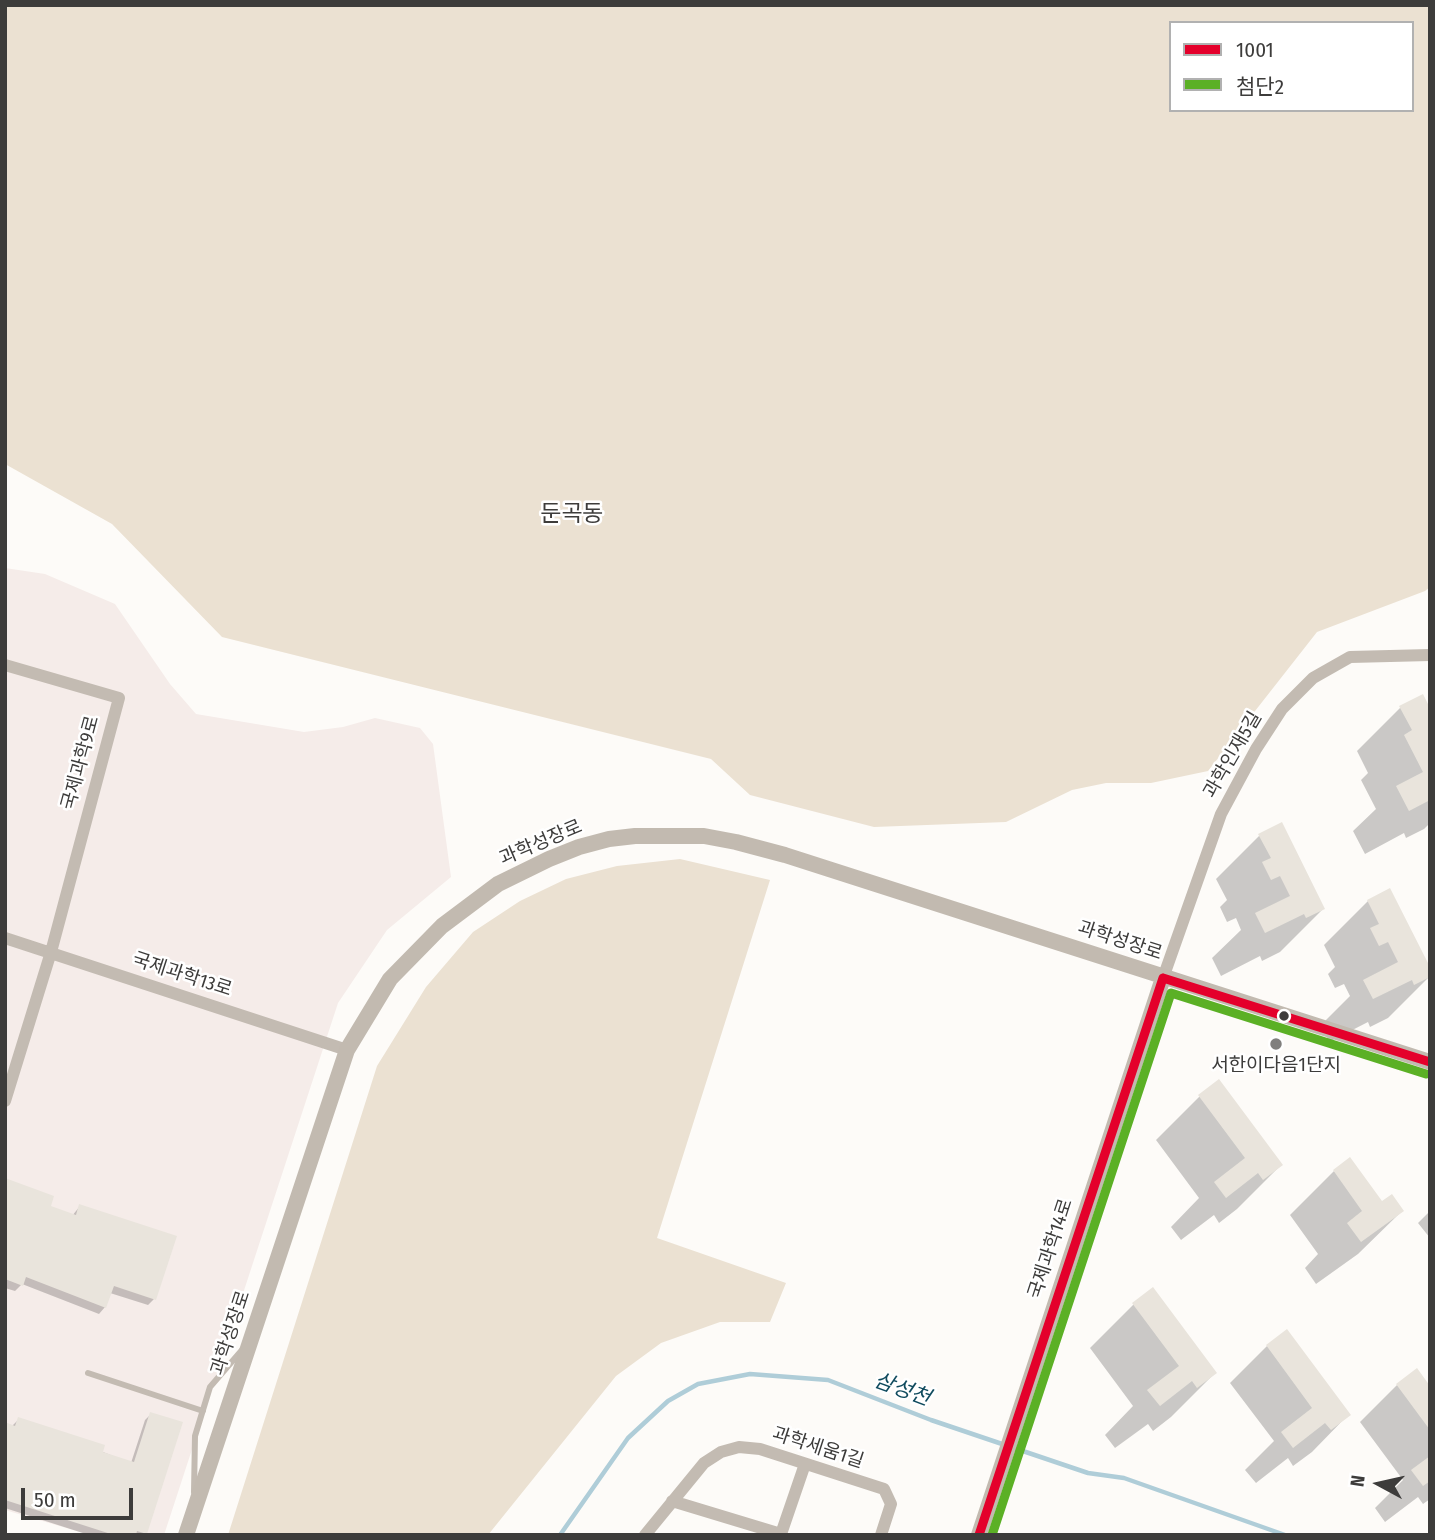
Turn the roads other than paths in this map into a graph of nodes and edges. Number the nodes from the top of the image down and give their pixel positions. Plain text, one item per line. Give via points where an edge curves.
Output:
1 (1430, 655) edge
2 (5, 665) edge
3 (5, 938) edge
4 (51, 953) junction
5 (1163, 978) junction
6 (347, 1050) junction
7 (1430, 1062) edge
8 (5, 1101) edge
9 (250, 1340) junction
10 (88, 1373) dead end
11 (203, 1411) junction
12 (805, 1464) junction
13 (672, 1500) junction
14 (193, 1512) junction
15 (780, 1534) edge
16 (186, 1535) edge
17 (645, 1535) edge
18 (881, 1535) edge
19 (979, 1535) edge

1 - 5 street, 과학인재5길 via 1350,657 1313,678 1282,709 1221,814
2 - 4 street, 국제과학9로 via 119,698
3 - 4 street, 국제과학13로
4 - 6 street, 국제과학13로
4 - 8 street
5 - 6 street, 과학성장로 via 785,855 704,836 635,835 548,859 473,902 390,979
5 - 7 street, 과학성장로
5 - 19 street, 국제과학14로
6 - 9 street, 과학성장로
9 - 11 lane via 210,1387
9 - 14 street, 과학성장로
10 - 11 lane
11 - 14 lane via 195,1436
12 - 13 street, 과학세움1길 via 739,1447 704,1463
12 - 15 street
12 - 18 street, 과학세움1길 via 884,1489 891,1504
13 - 15 street
13 - 17 street, 과학세움1길
14 - 16 street, 과학성장로

